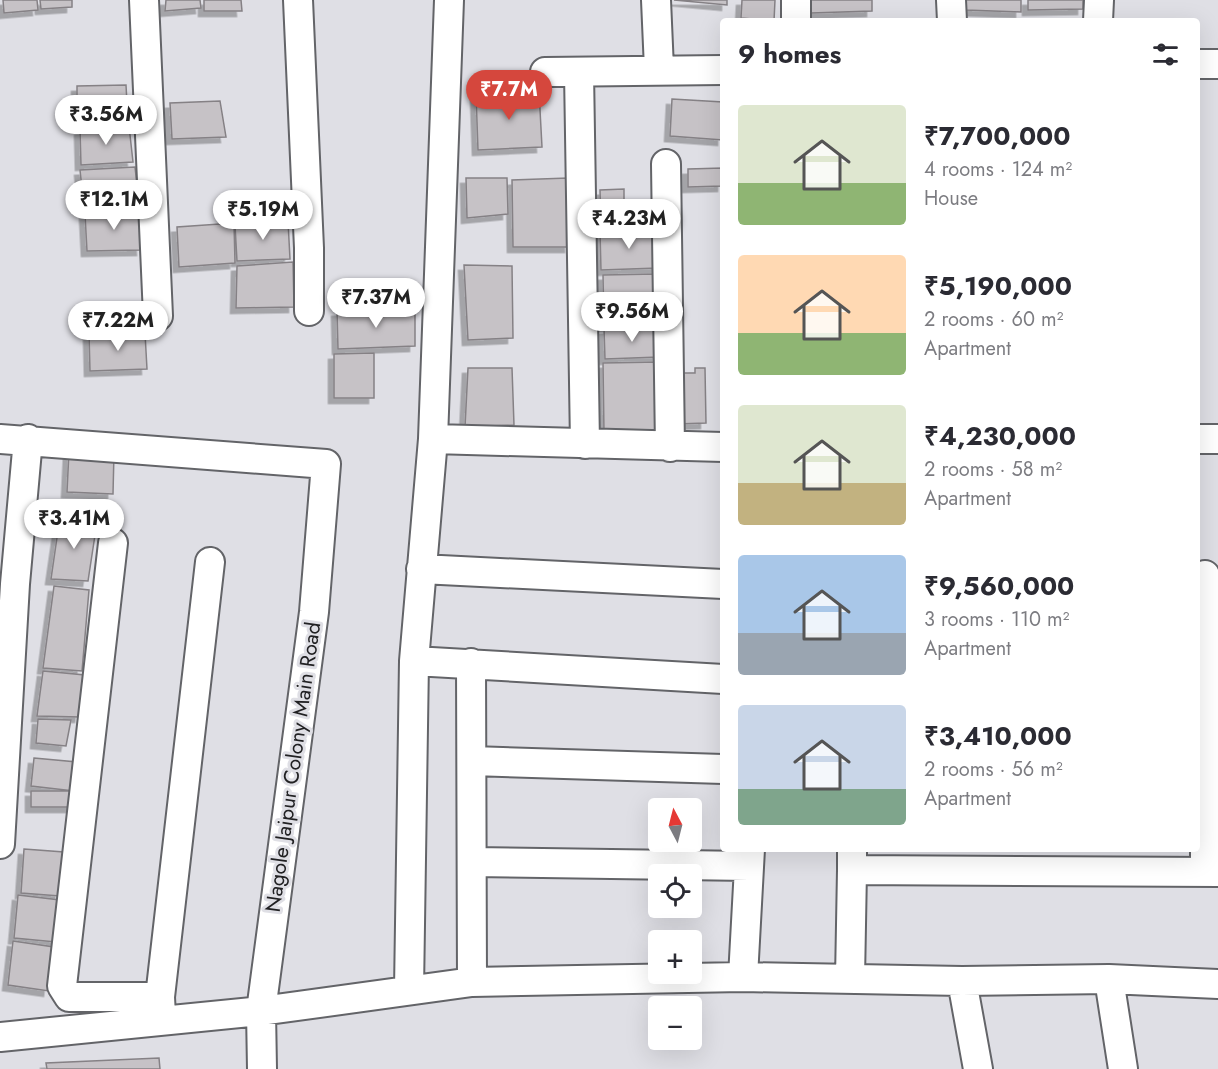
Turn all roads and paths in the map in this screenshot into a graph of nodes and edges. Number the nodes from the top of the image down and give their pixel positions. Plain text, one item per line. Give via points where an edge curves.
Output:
1 (144, 0) edge
2 (298, 0) edge
3 (449, 0) edge
4 (656, 0) edge
5 (796, 0) edge
6 (951, 0) edge
7 (1099, 0) edge
8 (796, 18) edge
9 (952, 18) edge
10 (1098, 18) edge
11 (1200, 64) edge
12 (1218, 64) edge
13 (658, 69) junction
14 (720, 70) edge
15 (545, 72) dead end
16 (579, 72) junction
17 (666, 164) dead end
18 (309, 311) dead end
19 (158, 316) dead end
20 (0, 439) edge
21 (28, 439) junction
22 (433, 439) junction
23 (1200, 439) edge
24 (1218, 439) edge
25 (585, 444) junction
26 (670, 447) junction
27 (720, 447) edge
28 (113, 543) dead end
29 (210, 562) dead end
30 (421, 569) junction
31 (1207, 575) edge
32 (720, 584) edge
33 (414, 661) junction
34 (471, 663) junction
35 (720, 679) edge
36 (472, 761) junction
37 (720, 769) edge
38 (0, 844) edge
39 (749, 857) edge
40 (1100, 859) edge
41 (852, 860) edge
42 (473, 862) junction
43 (1212, 871) edge
44 (743, 976) junction
45 (850, 979) junction
46 (1109, 979) junction
47 (962, 981) junction
48 (472, 982) junction
49 (1218, 984) edge
50 (409, 990) junction
51 (153, 1009) junction
52 (261, 1011) junction
53 (0, 1037) edge
54 (262, 1069) edge
55 (978, 1069) edge
56 (1123, 1069) edge

1 - 19 street
2 - 18 street
3 - 22 street
4 - 13 street
5 - 8 street
6 - 9 street
7 - 10 street
11 - 12 street
13 - 14 street
13 - 16 street
15 - 16 street
16 - 25 street
17 - 26 street
20 - 21 street
21 - 38 street
21 - 52 street, Nagole Jaipur Colony Main Road via 326,464 314,612
22 - 25 street
22 - 30 street
23 - 24 street
25 - 26 street
26 - 27 street
28 - 51 street via 62,986 69,998
29 - 51 street
30 - 32 street
30 - 33 street
31 - 43 street
33 - 34 street
33 - 50 street
34 - 35 street
34 - 36 street
36 - 37 street
36 - 42 street
39 - 42 street
39 - 44 street
40 - 41 street
40 - 43 street
41 - 45 street
42 - 48 street
44 - 45 street
44 - 48 street
45 - 47 street
46 - 47 street
46 - 49 street
46 - 56 street
47 - 55 street
48 - 50 street
50 - 52 street
51 - 52 street
51 - 53 street
52 - 54 street, Nagole Jaipur Colony Main Road

